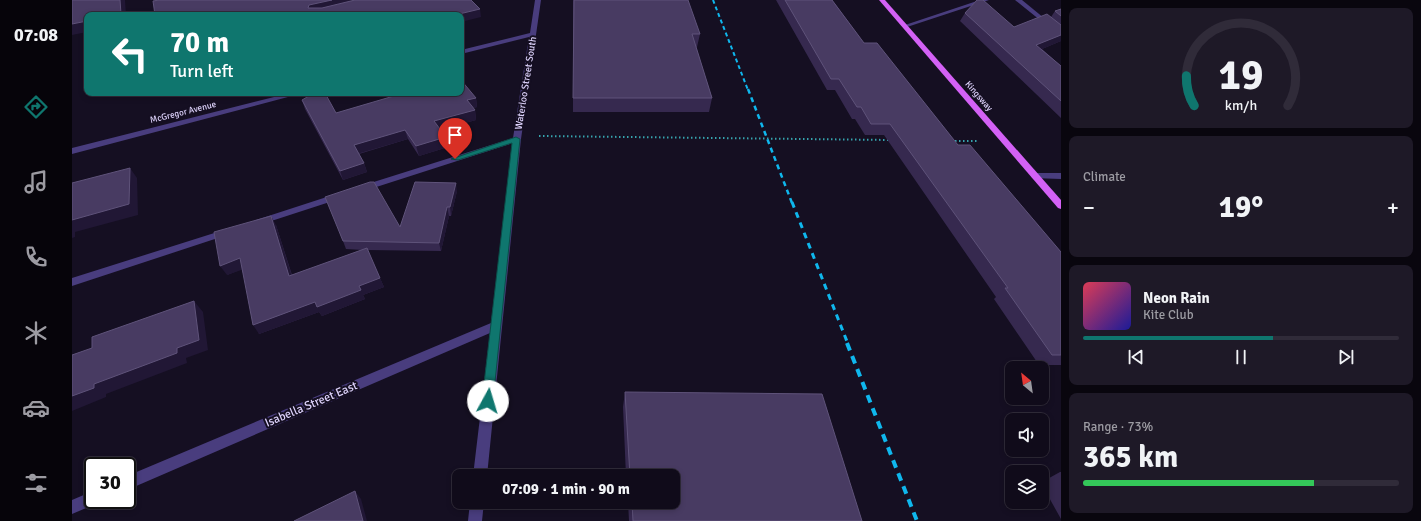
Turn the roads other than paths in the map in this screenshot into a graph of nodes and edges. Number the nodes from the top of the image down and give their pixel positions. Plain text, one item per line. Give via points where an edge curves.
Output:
1 (538, 0) edge
2 (882, 0) edge
3 (986, 0) edge
4 (1018, 0) edge
5 (905, 26) junction
6 (533, 34) junction
7 (1061, 35) edge
8 (464, 51) edge
9 (287, 96) edge
10 (517, 138) junction
11 (72, 151) edge
12 (1035, 176) junction
13 (1061, 176) edge
14 (1061, 206) edge
15 (252, 224) edge
16 (237, 229) edge
17 (72, 282) edge
18 (496, 326) junction
19 (481, 469) edge
20 (136, 479) edge
21 (84, 502) edge
22 (72, 507) edge
23 (476, 509) edge
24 (475, 521) edge

1 - 6 street, Waterloo Street South
2 - 5 main road, Kingsway
3 - 5 street
4 - 7 street
5 - 12 main road, Kingsway
6 - 8 street
6 - 10 street, Waterloo Street South
9 - 11 street, McGregor Avenue
10 - 15 street
10 - 18 street, Waterloo Street South
12 - 13 street
12 - 14 main road, Kingsway
16 - 17 street
18 - 19 street, Waterloo Street South
18 - 20 street, Isabella Street East
21 - 22 street
23 - 24 street

